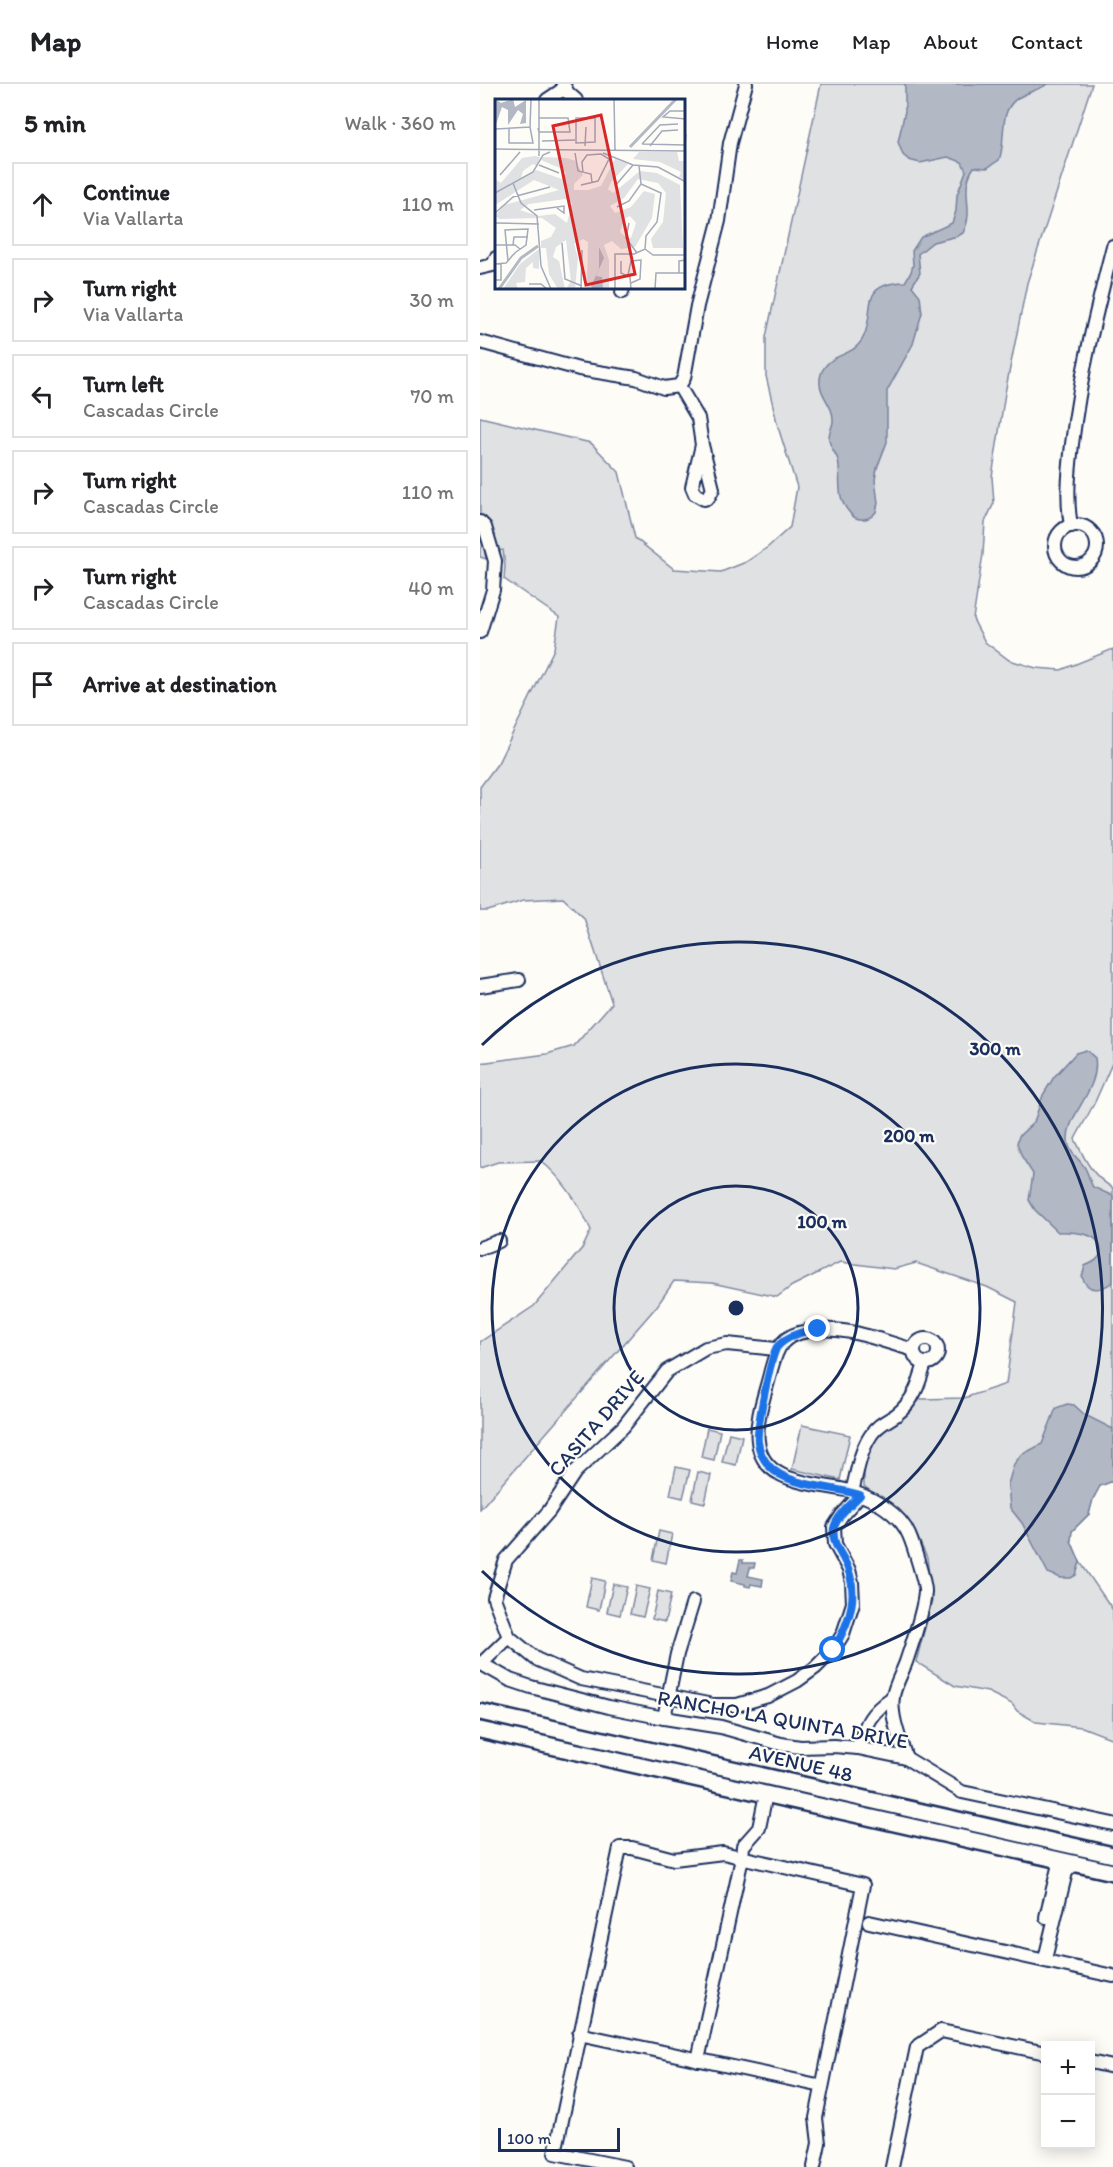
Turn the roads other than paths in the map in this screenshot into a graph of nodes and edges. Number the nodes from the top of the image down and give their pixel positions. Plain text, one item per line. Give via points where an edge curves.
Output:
1 (746, 84) edge
2 (564, 86) edge
3 (548, 99) edge
4 (575, 99) edge
5 (1113, 246) edge
6 (495, 260) edge
7 (480, 268) edge
8 (480, 342) edge
9 (679, 386) junction
10 (702, 445) dead end
11 (480, 522) edge
12 (1071, 526) dead end
13 (480, 632) edge
14 (519, 980) dead end
15 (480, 986) edge
16 (499, 1241) dead end
17 (480, 1248) edge
18 (776, 1349) junction
19 (914, 1350) junction
20 (925, 1363) junction
21 (856, 1493) junction
22 (693, 1602) dead end
23 (509, 1637) junction
24 (481, 1664) edge
25 (669, 1697) junction
26 (893, 1697) junction
27 (480, 1712) edge
28 (664, 1719) junction
29 (480, 1730) edge
30 (858, 1748) junction
31 (906, 1758) junction
32 (738, 1770) junction
33 (770, 1794) junction
34 (877, 1801) junction
35 (1113, 1824) edge
36 (1113, 1855) edge
37 (742, 1858) junction
38 (1060, 1860) junction
39 (1113, 1863) edge
40 (1078, 1864) junction
41 (1113, 1872) edge
42 (869, 1923) dead end
43 (1041, 1959) junction
44 (1113, 1976) edge
45 (579, 2034) junction
46 (1041, 2052) edge
47 (698, 2060) junction
48 (1095, 2063) edge
49 (1113, 2067) edge
50 (822, 2086) junction
51 (626, 2167) edge
52 (814, 2167) edge
53 (892, 2167) edge

1 - 9 street via 730,143 713,249
2 - 3 street
2 - 4 street
5 - 12 street via 1087,349 1075,417 1067,493
6 - 7 street via 493,265
8 - 9 street via 664,388
9 - 10 street via 698,418
11 - 13 street via 495,561 493,590
14 - 15 street
16 - 17 street
18 - 19 street via 800,1332 818,1329 843,1331
18 - 21 street via 757,1436 761,1455 771,1469 789,1479
18 - 23 street, CASITA DRIVE via 728,1344 706,1348 667,1371 623,1426 575,1472 549,1511 506,1560 494,1598
19 - 20 street via 917,1359
19 - 20 street via 923,1339 935,1342 937,1357
20 - 21 street via 909,1403 870,1435 862,1451
21 - 25 street, CASITA DRIVE via 834,1527 835,1544 852,1582 853,1603 833,1650 797,1681 756,1700 713,1705
21 - 26 street via 892,1511 909,1534 926,1590
22 - 25 street
23 - 24 street
23 - 25 street, CASITA DRIVE via 536,1659 581,1679
24 - 28 street, RANCHO LA QUINTA DRIVE via 531,1687
25 - 28 street
26 - 30 street via 876,1708
26 - 31 street
27 - 32 main road, AVENUE 48
28 - 30 street, RANCHO LA QUINTA DRIVE via 721,1727 800,1747
29 - 33 main road, AVENUE 48
30 - 31 street, RANCHO LA QUINTA DRIVE
31 - 35 street, RANCHO LA QUINTA DRIVE via 962,1792
32 - 33 main road via 757,1780
32 - 34 main road, AVENUE 48
33 - 34 main road via 787,1789 847,1802
33 - 37 street via 766,1832
33 - 38 main road, AVENUE 48
34 - 36 main road, AVENUE 48
37 - 45 street via 723,1853 674,1859 620,1848
37 - 47 street
37 - 50 street via 863,1884
38 - 39 main road via 1075,1854
38 - 40 main road, AVENUE 48
38 - 43 street
40 - 41 main road, AVENUE 48
40 - 43 street via 1066,1872
42 - 43 street
43 - 44 street
45 - 47 street
45 - 51 street via 555,2152
46 - 53 street via 941,2031 917,2047
47 - 50 street
48 - 49 street
50 - 52 street

